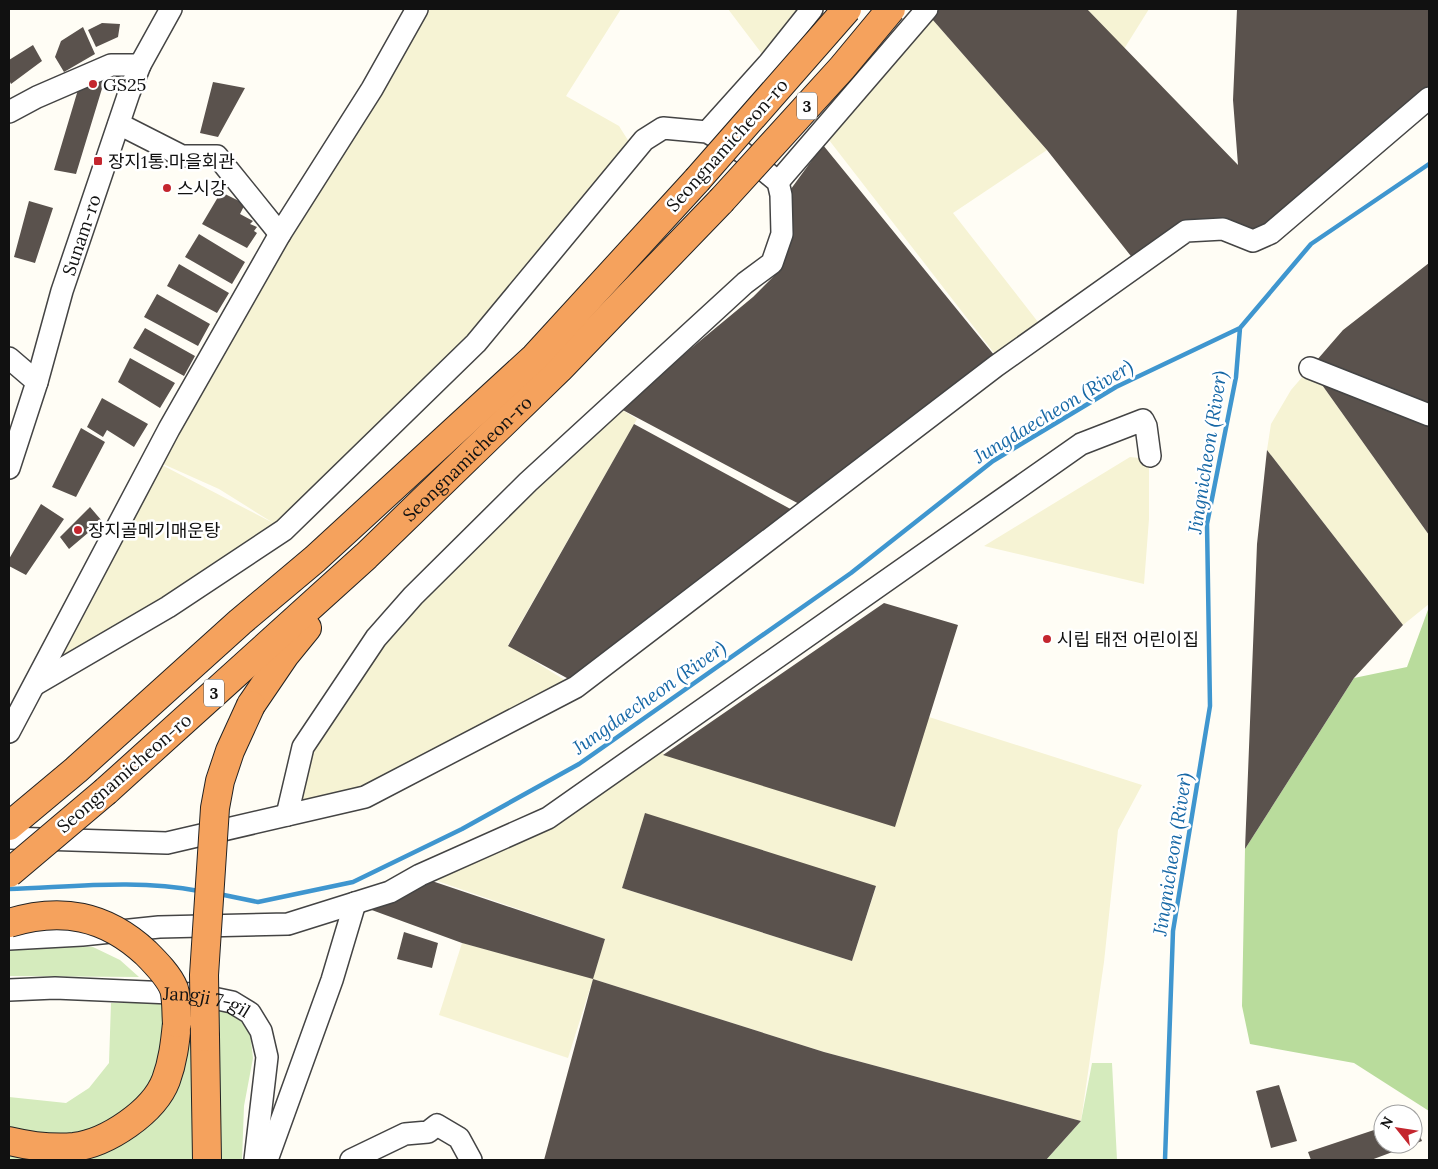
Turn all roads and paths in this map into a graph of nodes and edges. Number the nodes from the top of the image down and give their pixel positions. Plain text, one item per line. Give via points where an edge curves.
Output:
1 (171, 9) edge
2 (416, 9) edge
3 (812, 9) edge
4 (847, 9) edge
5 (891, 9) edge
6 (927, 9) edge
7 (140, 65) junction
8 (1429, 98) edge
9 (9, 112) edge
10 (119, 124) junction
11 (707, 132) junction
12 (778, 182) junction
13 (280, 234) junction
14 (9, 358) edge
15 (1310, 368) dead end
16 (37, 382) junction
17 (1429, 415) edge
18 (1150, 456) dead end
19 (9, 468) edge
20 (366, 556) junction
21 (36, 684) junction
22 (9, 732) edge
23 (287, 815) junction
24 (9, 826) edge
25 (9, 838) edge
26 (9, 873) edge
27 (355, 903) junction
28 (9, 923) edge
29 (9, 939) edge
30 (9, 990) edge
31 (9, 1141) edge
32 (207, 1160) edge
33 (255, 1160) edge
34 (267, 1160) edge
35 (351, 1160) edge
36 (472, 1160) edge

1 - 7 street, Sunam-ro
2 - 13 street via 372,89
3 - 11 street
4 - 24 highway, Seongnamicheon-ro / 3, bridge via 535,357 324,551
5 - 20 highway, Seongnamicheon-ro / 3, bridge via 721,201 559,370
6 - 12 street
7 - 9 street via 111,65
7 - 10 street, Sunam-ro
8 - 23 street via 1271,233 1253,241 1223,228 1186,231 1178,236 996,366 576,687 365,797
10 - 13 street via 182,156 217,156
10 - 16 street, Sunam-ro via 62,291
11 - 12 street via 742,152
11 - 21 street via 664,128 644,140 476,343 284,530 168,607
12 - 23 street via 782,234 772,263 745,283 536,475 376,638 303,746
13 - 21 street via 165,437
14 - 16 street
15 - 17 street
16 - 19 street, Sunam-ro
18 - 27 street via 1143,420 1081,444 548,818 420,875 390,892
20 - 26 highway, Seongnamicheon-ro / 3, bridge via 106,791
20 - 32 highway, bridge via 285,655 251,705 220,781 215,808 204,975
21 - 22 street
23 - 25 street via 167,843
27 - 29 street via 288,924 159,927
27 - 34 street via 332,980
28 - 31 highway, bridge via 34,915 68,914 108,926 130,939 155,962 174,989 177,1023 166,1082 146,1110 113,1134 75,1146 30,1146
30 - 33 street, Jangji 7-gil via 55,988 194,994 232,1002 250,1013 261,1031 267,1057
35 - 36 street via 405,1134 428,1132 437,1125 459,1138

